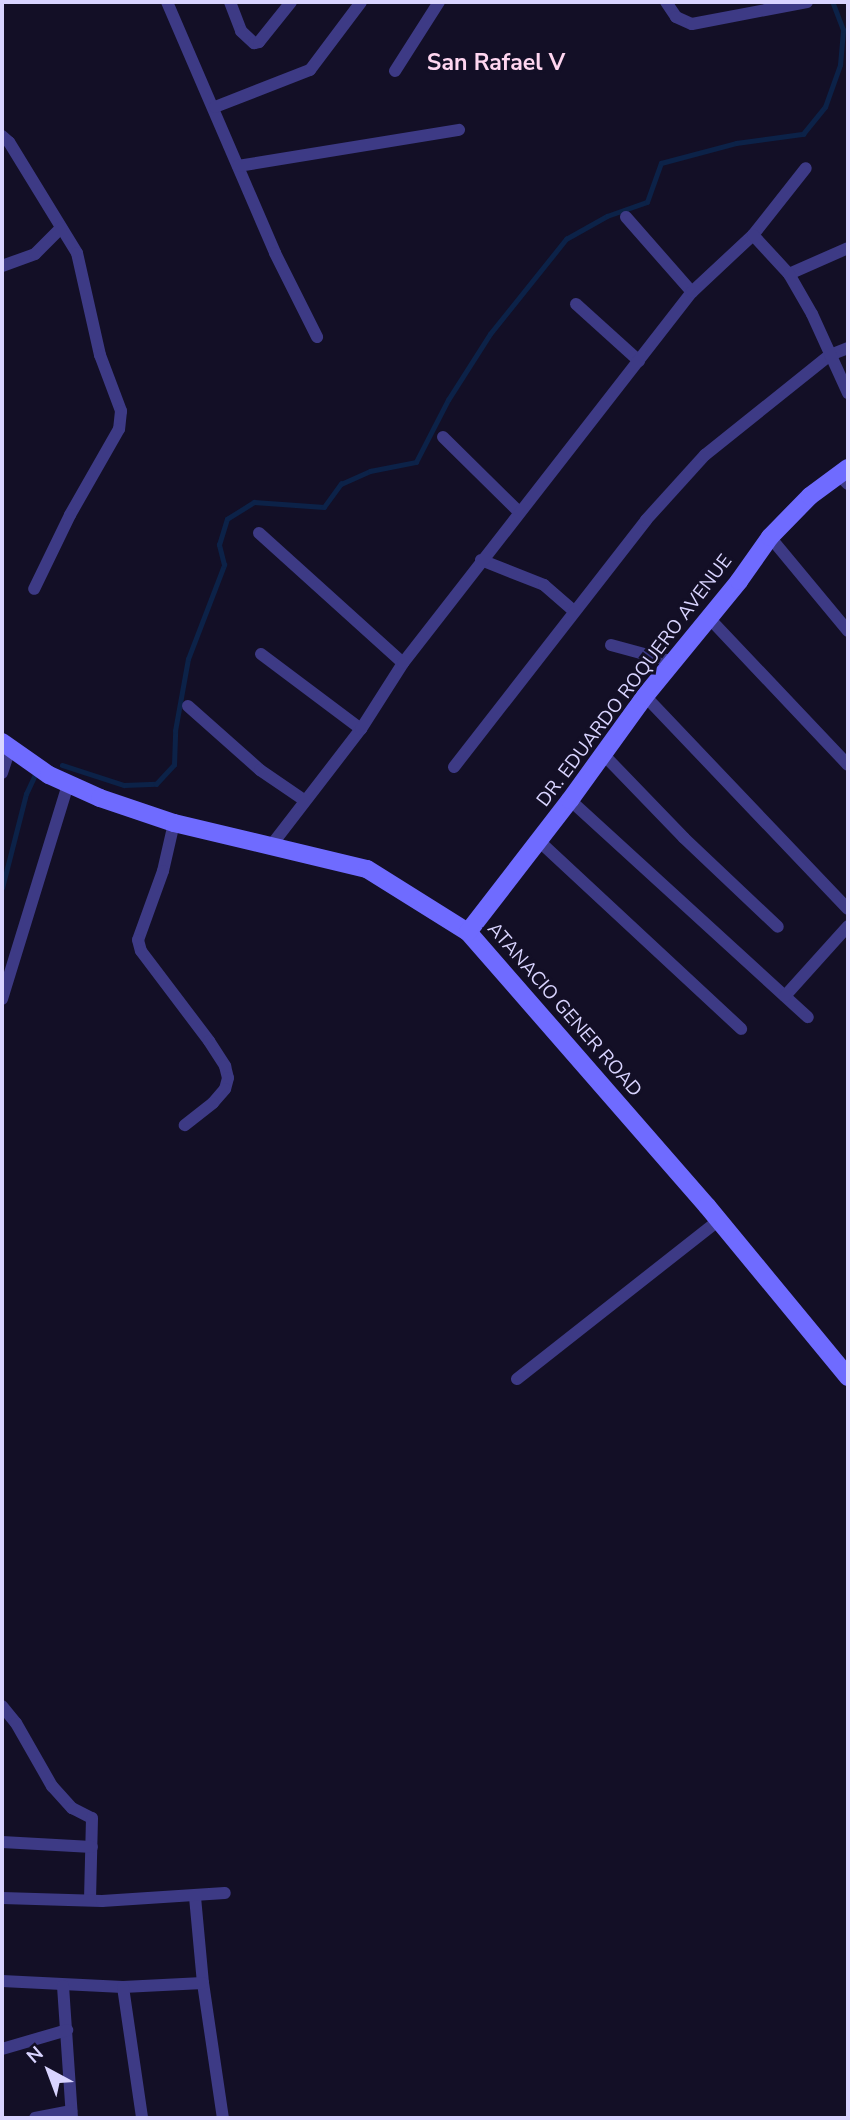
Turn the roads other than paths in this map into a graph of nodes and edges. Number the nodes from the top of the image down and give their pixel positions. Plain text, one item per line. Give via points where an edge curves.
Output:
1 (167, 2) edge
2 (230, 2) edge
3 (291, 2) edge
4 (361, 2) edge
5 (439, 2) edge
6 (666, 2) edge
7 (807, 2) edge
8 (395, 71) dead end
9 (215, 107) junction
10 (459, 130) dead end
11 (2, 136) edge
12 (238, 166) junction
13 (806, 168) dead end
14 (625, 217) dead end
15 (61, 228) junction
16 (753, 235) junction
17 (848, 248) edge
18 (2, 266) edge
19 (789, 275) junction
20 (692, 292) junction
21 (576, 304) dead end
22 (317, 337) dead end
23 (848, 348) edge
24 (830, 355) junction
25 (639, 361) junction
26 (848, 393) edge
27 (443, 437) dead end
28 (845, 475) edge
29 (519, 512) junction
30 (259, 533) dead end
31 (770, 537) junction
32 (481, 560) junction
33 (34, 589) dead end
34 (574, 611) junction
35 (709, 618) junction
36 (848, 631) edge
37 (611, 645) dead end
38 (261, 654) dead end
39 (674, 662) junction
40 (403, 663) junction
41 (645, 696) junction
42 (188, 706) dead end
43 (361, 729) junction
44 (6, 745) edge
45 (603, 753) junction
46 (848, 765) edge
47 (454, 767) dead end
48 (2, 773) edge
49 (68, 784) junction
50 (304, 800) junction
51 (570, 800) junction
52 (174, 823) junction
53 (539, 841) junction
54 (270, 847) junction
55 (848, 909) edge
56 (778, 926) dead end
57 (848, 926) edge
58 (468, 932) junction
59 (785, 996) junction
60 (2, 999) edge
61 (808, 1017) dead end
62 (741, 1029) dead end
63 (185, 1125) dead end
64 (718, 1221) junction
65 (848, 1377) edge
66 (517, 1379) dead end
67 (2, 1706) edge
68 (2, 1842) edge
69 (92, 1847) junction
70 (225, 1894) dead end
71 (195, 1897) junction
72 (2, 1898) edge
73 (90, 1899) junction
74 (2, 1981) edge
75 (203, 1983) junction
76 (63, 1986) junction
77 (123, 1987) junction
78 (66, 2030) junction
79 (2, 2049) edge
80 (72, 2115) edge
81 (35, 2118) edge
82 (142, 2118) edge
83 (223, 2118) edge

1 - 9 street via 188,57
2 - 3 street via 241,31 254,43 260,42
4 - 9 street via 310,70
5 - 8 street
6 - 7 street via 676,17 692,24
9 - 12 street
10 - 12 street
11 - 15 street
12 - 22 street
13 - 16 street
14 - 20 street
15 - 18 street via 35,254
15 - 33 street via 77,253 100,355 121,411 119,429
16 - 19 street
16 - 20 street
17 - 19 street
19 - 24 street
20 - 25 street
21 - 25 street
23 - 24 street
24 - 26 street
24 - 34 street via 705,455
25 - 29 street
27 - 29 street
28 - 31 main road, DR. EDUARDO ROQUERO AVENUE via 810,496
29 - 32 street
30 - 40 street
31 - 35 main road, DR. EDUARDO ROQUERO AVENUE
31 - 36 street
32 - 34 street via 544,585
32 - 40 street
34 - 47 street
35 - 39 main road, DR. EDUARDO ROQUERO AVENUE
35 - 46 street
37 - 39 street
38 - 43 street
39 - 41 main road, DR. EDUARDO ROQUERO AVENUE
40 - 43 street
41 - 45 main road, DR. EDUARDO ROQUERO AVENUE
41 - 55 street
42 - 50 street via 260,769
43 - 50 street
44 - 48 street
44 - 49 main road, ATANACIO GENER ROAD
45 - 51 main road, DR. EDUARDO ROQUERO AVENUE
45 - 56 street via 684,838
49 - 52 main road, ATANACIO GENER ROAD
49 - 60 street
50 - 54 street
51 - 53 main road, DR. EDUARDO ROQUERO AVENUE
51 - 59 street
52 - 54 main road, ATANACIO GENER ROAD
52 - 63 street via 163,871 138,940 141,951 209,1041 228,1078 225,1089
53 - 58 main road, DR. EDUARDO ROQUERO AVENUE
53 - 62 street
54 - 58 main road, ATANACIO GENER ROAD via 367,870
57 - 59 street
58 - 64 main road, ATANACIO GENER ROAD
59 - 61 street
64 - 65 main road, ATANACIO GENER ROAD
64 - 66 street
67 - 69 street via 52,1786 72,1808 92,1818
68 - 69 street
69 - 73 street
70 - 71 street
71 - 73 street
71 - 75 street
72 - 73 street
74 - 76 street
75 - 77 street
75 - 83 street
76 - 77 street
76 - 78 street
77 - 82 street
78 - 79 street
78 - 80 street
80 - 81 street

